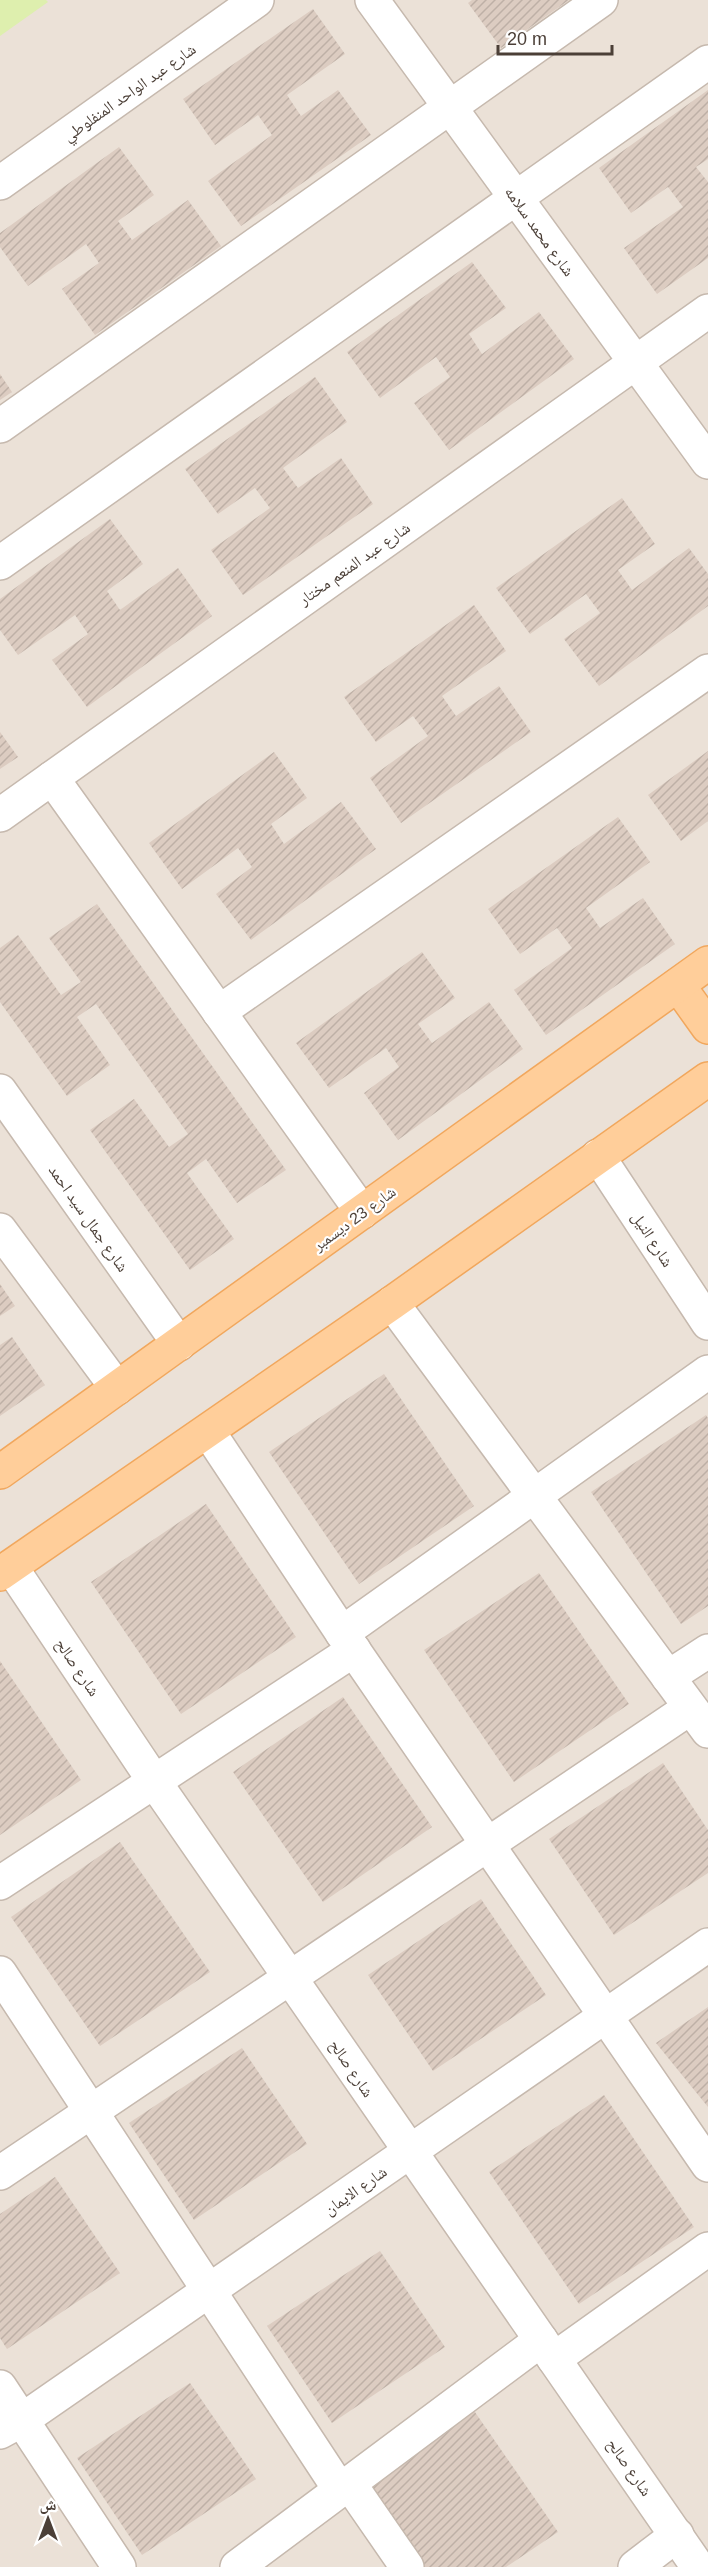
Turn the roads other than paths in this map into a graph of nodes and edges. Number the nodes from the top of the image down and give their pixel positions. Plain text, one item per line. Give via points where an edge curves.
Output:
1 (257, 0) edge
2 (372, 0) edge
3 (601, 0) edge
4 (708, 62) edge
5 (450, 107) junction
6 (0, 183) edge
7 (516, 198) junction
8 (708, 311) edge
9 (636, 363) junction
10 (0, 426) edge
11 (708, 462) edge
12 (0, 563) edge
13 (708, 671) edge
14 (52, 778) junction
15 (0, 814) edge
16 (708, 963) edge
17 (678, 985) junction
18 (219, 1012) junction
19 (708, 1027) edge
20 (708, 1079) edge
21 (0, 1091) edge
22 (598, 1156) junction
23 (362, 1212) junction
24 (0, 1230) edge
25 (392, 1303) junction
26 (708, 1323) edge
27 (179, 1344) junction
28 (708, 1372) edge
29 (117, 1388) junction
30 (208, 1431) junction
31 (0, 1472) edge
32 (533, 1496) junction
33 (5, 1571) edge
34 (348, 1641) junction
35 (708, 1651) edge
36 (668, 1677) junction
37 (699, 1719) edge
38 (154, 1781) junction
39 (488, 1845) junction
40 (0, 1883) edge
41 (708, 1945) edge
42 (0, 1973) edge
43 (290, 1978) junction
44 (605, 2016) junction
45 (91, 2112) junction
46 (410, 2152) junction
47 (708, 2165) edge
48 (0, 2173) edge
49 (708, 2249) edge
50 (208, 2291) junction
51 (548, 2349) junction
52 (0, 2387) edge
53 (11, 2426) edge
54 (345, 2486) junction
55 (692, 2546) edge
56 (119, 2567) edge
57 (237, 2567) edge
58 (407, 2567) edge
59 (635, 2567) edge

1 - 6 street, شارع عبد الواحد المنفلوطي
2 - 5 street, شارع محمد سلامه
3 - 5 street
4 - 7 street
5 - 7 street, شارع محمد سلامه
5 - 10 street
7 - 9 street, شارع محمد سلامه
7 - 12 street
8 - 9 street, شارع عبد المنعم مختار
9 - 11 street, شارع محمد سلامه
9 - 14 street, شارع عبد المنعم مختار
13 - 18 street
14 - 15 street, شارع عبد المنعم مختار
14 - 18 street
16 - 17 main road, شارع 23 ديسمبر
17 - 19 main road
17 - 23 main road, شارع 23 ديسمبر
18 - 23 street
20 - 22 main road
21 - 27 street, شارع جمال سيد احمد
22 - 25 main road
22 - 26 street, شارع النيل
23 - 27 main road, شارع 23 ديسمبر
24 - 29 street
25 - 30 main road
25 - 32 street
27 - 29 main road, شارع 23 ديسمبر
28 - 32 street
29 - 31 main road, شارع 23 ديسمبر
30 - 33 main road
30 - 34 street
32 - 34 street
32 - 36 street
33 - 38 street, شارع صالح
34 - 38 street
34 - 39 street
35 - 36 street
36 - 37 street
37 - 39 street
38 - 40 street
38 - 43 street, شارع صالح
39 - 43 street
39 - 44 street
41 - 44 street, شارع الايمان
42 - 45 street
43 - 45 street
43 - 46 street, شارع صالح
44 - 46 street, شارع الايمان
44 - 47 street
45 - 48 street
45 - 50 street
46 - 50 street, شارع الايمان
46 - 51 street, شارع صالح
49 - 51 street
50 - 53 street, شارع الايمان
50 - 54 street
51 - 54 street
51 - 55 street, شارع صالح
52 - 53 street
53 - 56 street
54 - 57 street
54 - 58 street
55 - 59 street

